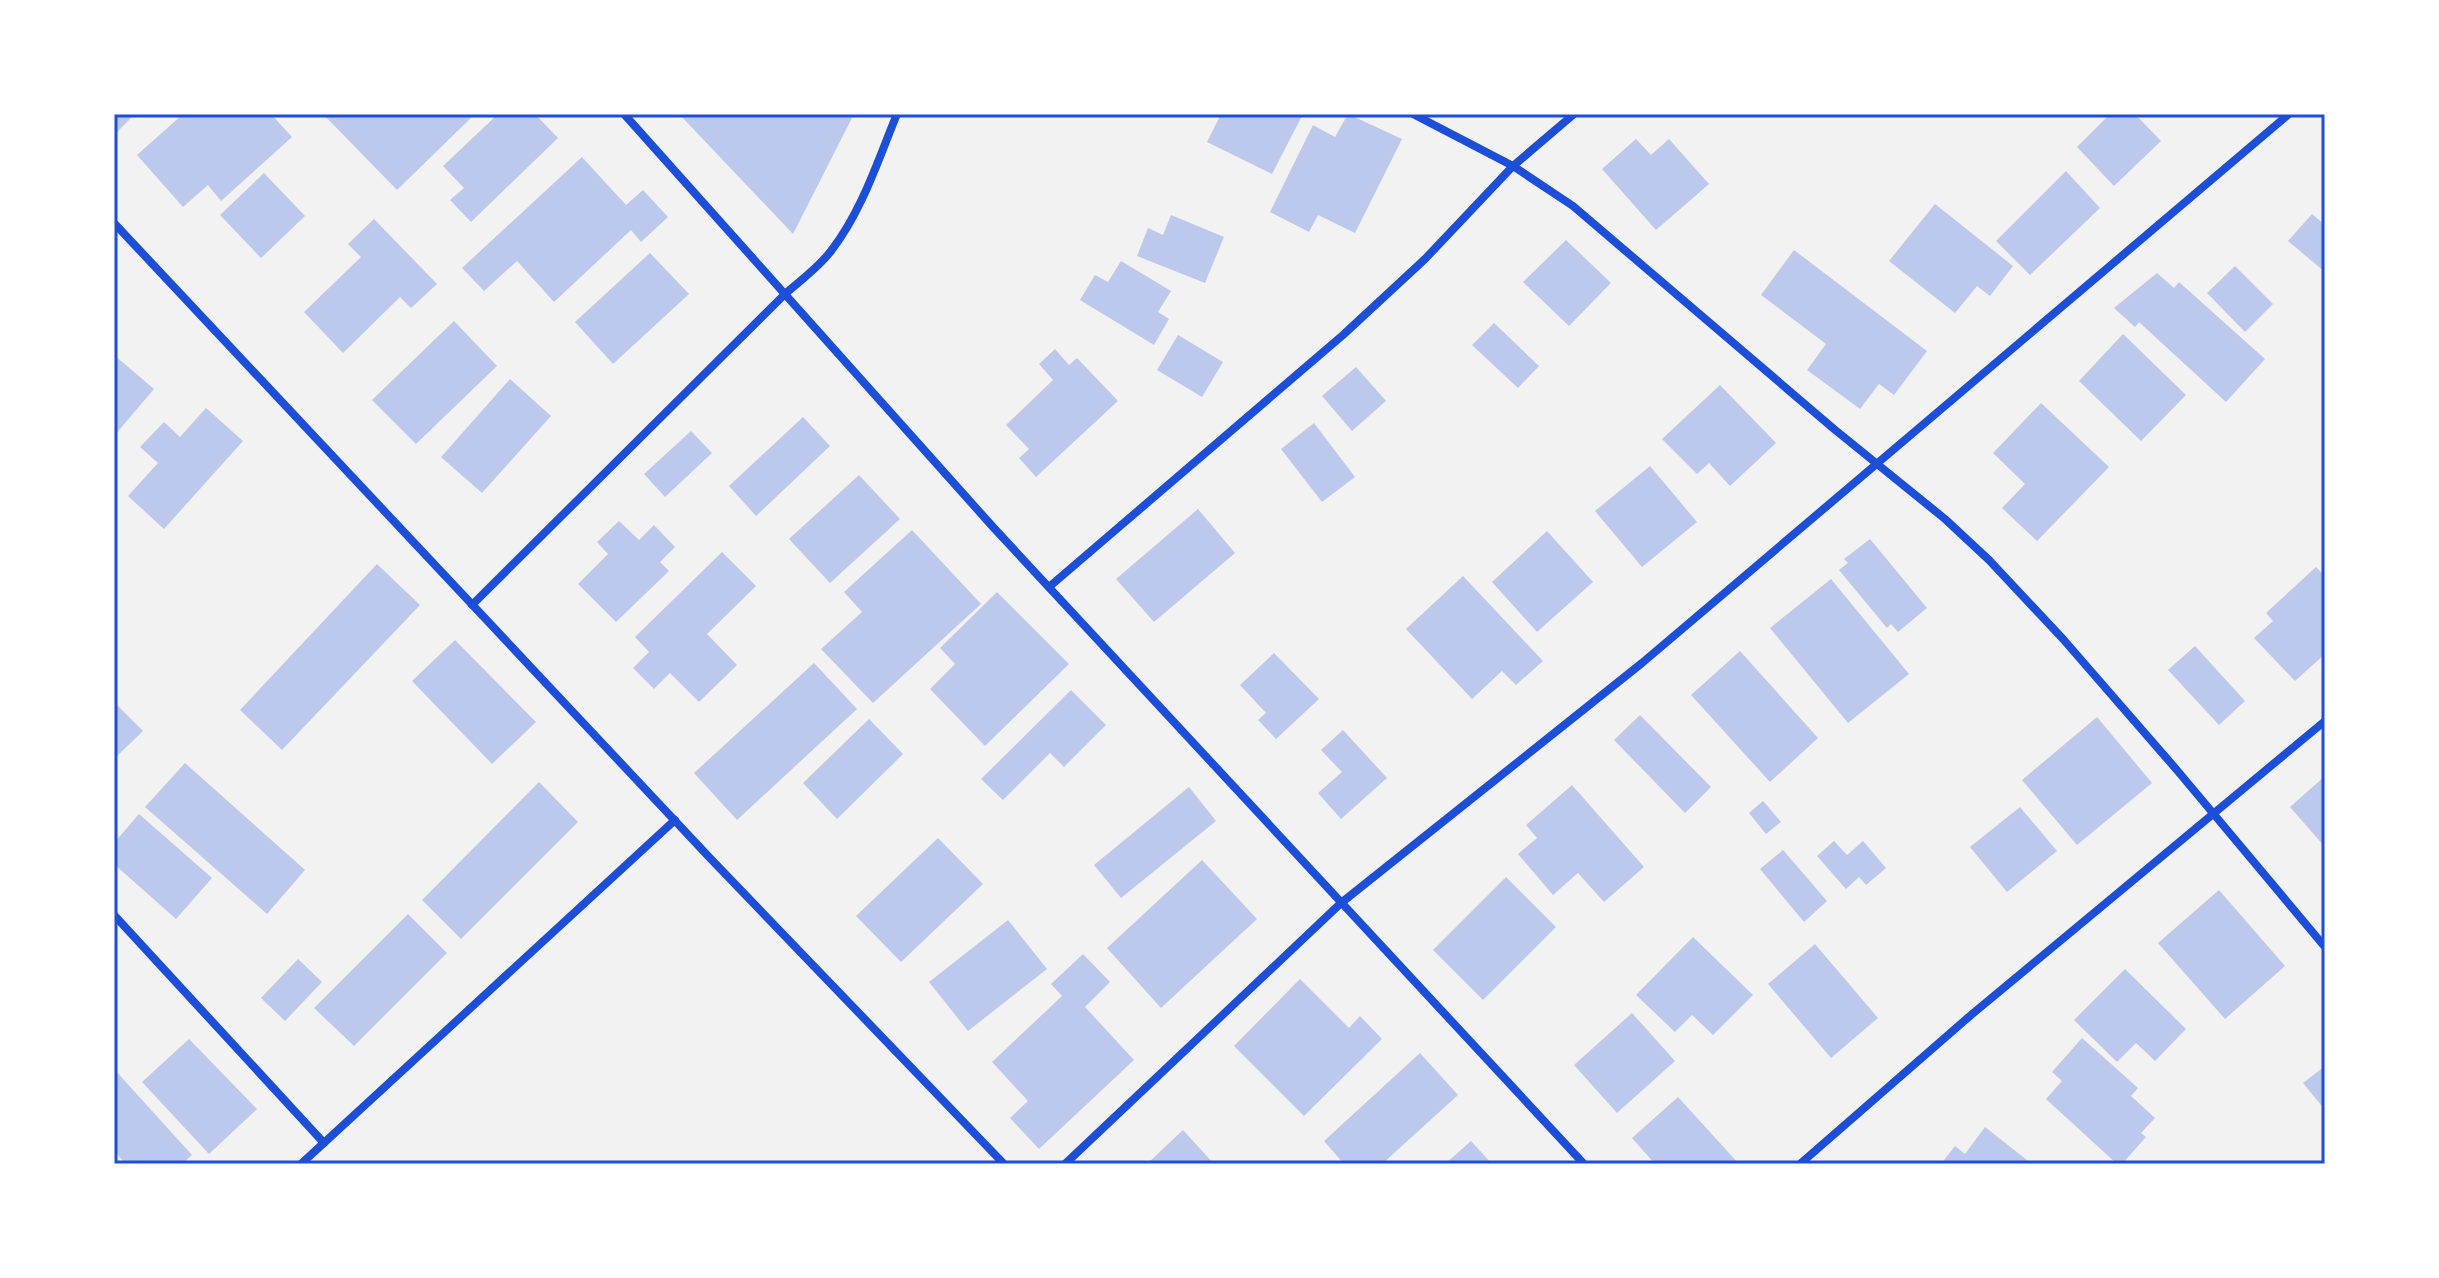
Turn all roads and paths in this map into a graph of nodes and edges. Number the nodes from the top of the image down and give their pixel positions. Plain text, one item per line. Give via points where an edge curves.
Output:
1 (624, 114) edge
2 (897, 114) edge
3 (1413, 114) edge
4 (1574, 114) edge
5 (2289, 114) edge
6 (1513, 166) junction
7 (114, 223) edge
8 (785, 294) junction
9 (1877, 463) junction
10 (1049, 587) junction
11 (472, 605) junction
12 (2325, 721) edge
13 (2214, 813) junction
14 (675, 820) junction
15 (1341, 903) junction
16 (114, 915) edge
17 (2325, 947) edge
18 (324, 1143) junction
19 (301, 1164) edge
20 (1004, 1164) edge
21 (1065, 1164) edge
22 (1584, 1164) edge
23 (1800, 1164) edge

1 - 8 street
2 - 8 street via 844,234
3 - 6 street
4 - 6 street
5 - 9 street
6 - 9 street via 1573,206
6 - 10 street via 1343,335
7 - 11 street
8 - 10 street
8 - 11 street
9 - 13 street via 1989,560
9 - 15 street via 1642,663
10 - 15 street
11 - 14 street
12 - 13 street
13 - 17 street
13 - 23 street
14 - 18 street
14 - 20 street
15 - 21 street
15 - 22 street
16 - 18 street
18 - 19 street

